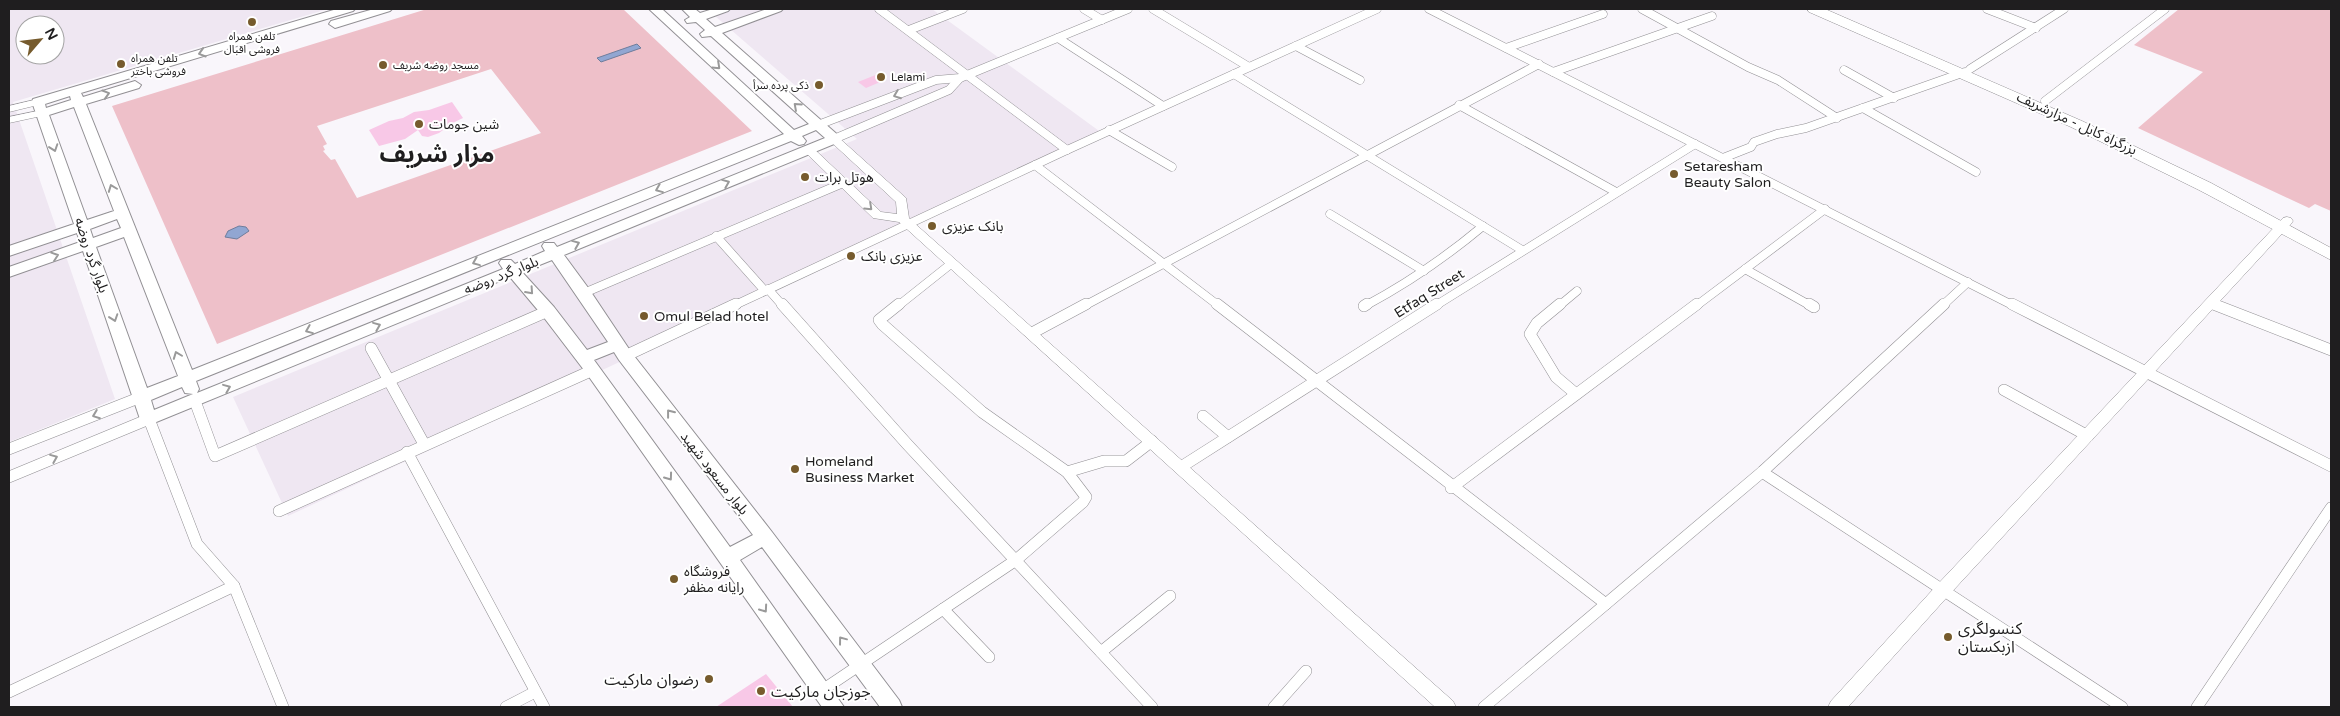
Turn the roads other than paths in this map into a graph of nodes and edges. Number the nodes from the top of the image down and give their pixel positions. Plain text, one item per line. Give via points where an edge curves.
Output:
1 (386, 9) edge
2 (655, 9) edge
3 (688, 9) edge
4 (724, 9) edge
5 (777, 9) edge
6 (879, 9) edge
7 (963, 9) edge
8 (1084, 9) edge
9 (1128, 9) edge
10 (1153, 9) edge
11 (1377, 9) edge
12 (1430, 9) edge
13 (1642, 9) edge
14 (1814, 9) edge
15 (1825, 9) edge
16 (1987, 9) edge
17 (2064, 9) edge
18 (2165, 9) edge
19 (366, 12) edge
20 (341, 13) edge
21 (1602, 14) dead end
22 (1712, 16) dead end
23 (698, 18) junction
24 (1102, 20) junction
25 (674, 26) junction
26 (1677, 28) junction
27 (2036, 28) junction
28 (909, 30) junction
29 (714, 31) junction
30 (1058, 38) junction
31 (689, 40) junction
32 (1296, 46) junction
33 (1506, 48) junction
34 (1539, 64) junction
35 (1249, 67) junction
36 (1844, 70) dead end
37 (1967, 70) junction
38 (1553, 72) junction
39 (1234, 74) junction
40 (964, 77) junction
41 (1360, 80) dead end
42 (77, 96) junction
43 (1894, 98) junction
44 (2045, 101) junction
45 (1460, 105) junction
46 (1163, 106) junction
47 (40, 107) junction
48 (1863, 108) junction
49 (10, 109) edge
50 (1837, 118) junction
51 (9, 120) edge
52 (818, 125) junction
53 (1109, 130) junction
54 (792, 136) junction
55 (834, 139) junction
56 (1695, 144) junction
57 (808, 149) junction
58 (1067, 150) junction
59 (1366, 154) junction
60 (1723, 158) junction
61 (1035, 164) junction
62 (1172, 167) dead end
63 (1976, 172) dead end
64 (843, 182) junction
65 (1616, 192) junction
66 (1825, 210) junction
67 (122, 213) junction
68 (1330, 214) dead end
69 (906, 221) junction
70 (2285, 224) junction
71 (82, 226) junction
72 (1483, 226) junction
73 (129, 230) junction
74 (716, 236) junction
75 (541, 237) junction
76 (88, 245) junction
77 (2331, 246) edge
78 (1522, 250) junction
79 (9, 252) edge
80 (499, 253) junction
81 (554, 253) junction
82 (2331, 255) edge
83 (952, 263) junction
84 (1166, 263) junction
85 (1745, 269) junction
86 (1424, 270) junction
87 (512, 271) junction
88 (9, 272) edge
89 (1968, 282) junction
90 (766, 290) junction
91 (1577, 291) dead end
92 (584, 293) junction
93 (2212, 304) junction
94 (1364, 306) dead end
95 (1814, 307) dead end
96 (548, 311) junction
97 (1032, 333) junction
98 (371, 348) dead end
99 (621, 350) junction
100 (2331, 350) edge
101 (588, 364) junction
102 (2147, 373) junction
103 (186, 379) junction
104 (389, 380) junction
105 (1316, 381) junction
106 (2004, 390) dead end
107 (1576, 394) junction
108 (141, 397) junction
109 (195, 401) junction
110 (1203, 416) dead end
111 (149, 420) junction
112 (2088, 436) junction
113 (1228, 437) junction
114 (1152, 441) junction
115 (424, 444) junction
116 (9, 449) edge
117 (407, 452) junction
118 (2331, 466) edge
119 (1181, 468) junction
120 (1067, 472) junction
121 (1762, 472) junction
122 (9, 477) edge
123 (1451, 488) junction
124 (2331, 508) edge
125 (279, 511) dead end
126 (765, 537) junction
127 (727, 558) junction
128 (1016, 560) junction
129 (234, 586) junction
130 (1944, 590) junction
131 (1170, 596) dead end
132 (1606, 604) junction
133 (943, 609) junction
134 (1101, 652) junction
135 (989, 657) dead end
136 (861, 666) junction
137 (1306, 671) dead end
138 (822, 691) junction
139 (9, 692) edge
140 (535, 692) junction
141 (283, 707) edge
142 (506, 707) edge
143 (544, 707) edge
144 (834, 707) edge
145 (892, 707) edge
146 (1152, 707) edge
147 (1274, 707) edge
148 (1447, 707) edge
149 (1484, 707) edge
150 (1837, 707) edge
151 (2122, 707) edge
152 (2197, 707) edge

1 - 19 main road
2 - 25 main road
3 - 23 main road
4 - 23 main road
5 - 29 main road
6 - 28 street
7 - 28 street
8 - 24 street
9 - 24 street
10 - 35 street
11 - 32 street
12 - 33 street
13 - 26 street
14 - 37 highway, بزرگراه کابل - مزارشریف
15 - 37 highway, بزرگراه کابل - مزارشریف
16 - 27 street
17 - 27 street
18 - 44 street
19 - 20 main road
20 - 42 main road
21 - 33 street
22 - 26 street
23 - 25 main road
23 - 29 main road
24 - 30 street
25 - 31 main road
26 - 38 street
26 - 50 street via 1778,80
27 - 37 street
28 - 40 street
29 - 31 main road
52 -> 29 main road
30 - 40 street
30 - 46 street
31 -> 54 main road
32 - 35 street
32 - 41 street
33 - 34 street
34 - 38 street
34 - 45 street
35 - 39 street
36 - 43 street
37 - 43 street
37 - 44 highway, بزرگراه کابل - مزارشریف
37 - 70 highway, بزرگراه کابل - مزارشریف
38 - 56 street
39 - 46 street
39 - 59 street
40 -> 52 street via 936,80
40 - 55 street via 949,90
40 - 58 street
42 - 47 main road
67 -> 42 main road
43 - 48 street
44 - 70 highway, بزرگراه کابل - مزارشریف via 2195,173
45 - 59 street
45 - 65 street
46 - 53 street
47 - 49 street
47 - 51 street
47 -> 71 main road, بلوار گرد روضه
48 - 50 street
48 - 63 street
50 - 60 street via 1754,142 1751,147
52 - 54 main road, بلوار گرد روضه
52 - 55 main road
53 - 58 street
53 - 62 street
54 - 57 main road
54 -> 75 main road, بلوار گرد روضه
55 - 57 main road, بلوار گرد روضه
55 - 69 street via 902,201
56 - 60 street
56 - 65 street, Etfaq Street
57 - 64 street
81 -> 57 main road, بلوار گرد روضه
58 - 61 street
59 - 72 street
59 - 84 street
60 - 66 street
61 - 69 street
61 - 84 street
64 -> 69 street via 877,214
64 - 74 street
65 - 78 street, Etfaq Street
66 - 85 street
66 - 89 street
67 - 71 main road
67 - 73 main road
68 - 86 street
69 - 83 street
69 - 90 street
70 - 77 highway, بزرگراه کابل - مزارشریف
70 - 82 highway, بزرگراه کابل - مزارشریف
70 - 93 street
71 - 76 main road, بلوار گرد روضه
71 - 79 main road
72 - 78 street
72 - 86 street
73 - 76 main road
103 -> 73 main road
74 - 90 street
74 - 92 street
75 - 80 main road, بلوار گرد روضه
75 - 81 main road, بلوار مسعود شهید
88 -> 76 main road
76 -> 108 main road, بلوار گرد روضه
78 - 105 street, Etfaq Street
80 - 87 main road
80 -> 103 main road, بلوار گرد روضه
81 - 87 main road, بلوار گرد روضه
81 - 92 main road, بلوار مسعود شهید
83 - 97 street
83 - 120 street via 880,320 882,324 982,412
84 - 97 street
84 - 105 street
85 - 95 street
85 - 107 street
86 - 94 street via 1399,288
87 -> 96 main road
109 -> 87 main road, بلوار گرد روضه
89 - 102 street
89 - 121 street
90 - 99 street
90 - 128 street
91 - 107 street via 1538,323 1530,334 1556,377
92 - 99 main road, بلوار مسعود شهید
93 - 100 street
93 - 102 street
96 - 101 main road
96 - 104 street
97 - 114 street
98 - 104 street
99 - 101 main road
126 -> 99 main road, بلوار مسعود شهید
101 - 115 street
101 -> 127 main road
102 - 112 street
102 - 118 street
103 - 108 main road, بلوار گرد روضه
103 - 109 main road
104 - 109 street via 215,456
104 - 115 street
105 - 113 street, Etfaq Street
105 - 123 street
106 - 112 street
107 - 123 street
108 - 111 main road, بلوار گرد روضه
108 -> 116 street
109 - 111 main road, بلوار گرد روضه
110 - 113 street
122 -> 111 street
111 - 129 street via 197,544
112 - 130 street
113 - 119 street, Etfaq Street
114 - 119 street
114 - 120 street via 1126,461
115 - 117 street
117 - 125 street
117 - 140 street
119 - 148 street
120 - 128 street via 1086,497
121 - 130 street
121 - 132 street
123 - 132 street
124 - 152 street
126 - 127 main road
136 -> 126 main road, بلوار مسعود شهید
127 -> 138 main road
128 - 133 street
128 - 134 street
129 - 139 street
129 - 141 street
130 - 150 street
130 - 151 street
131 - 134 street
132 - 149 street
133 - 135 street
133 - 136 street
134 - 146 street
136 - 138 street
136 - 145 main road, بلوار مسعود شهید
137 - 147 street
138 - 144 main road
140 - 142 street
140 - 143 street

